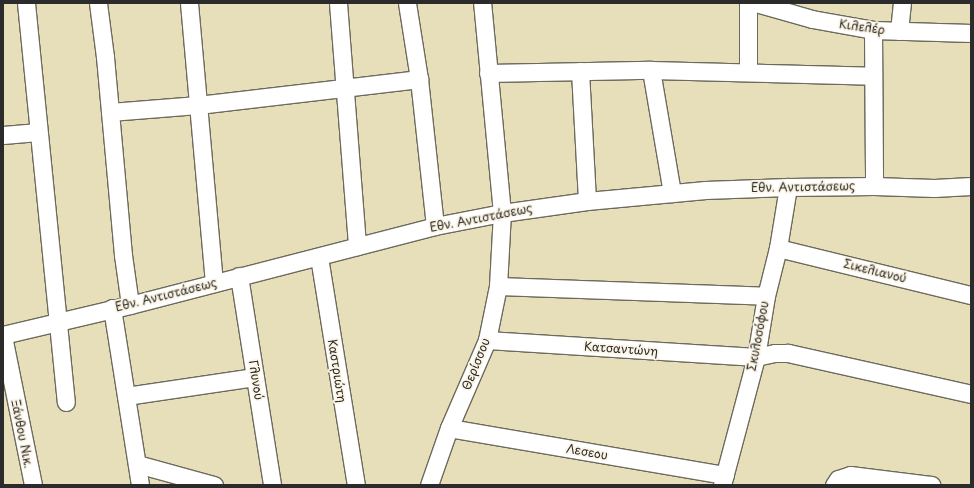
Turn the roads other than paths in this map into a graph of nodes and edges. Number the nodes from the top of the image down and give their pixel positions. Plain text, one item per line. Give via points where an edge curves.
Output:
1 (26, 3) edge
2 (98, 3) edge
3 (189, 3) edge
4 (338, 3) edge
5 (407, 3) edge
6 (482, 3) edge
7 (748, 3) edge
8 (756, 3) edge
9 (902, 3) edge
10 (873, 30) junction
11 (899, 31) junction
12 (971, 33) edge
13 (651, 70) junction
14 (580, 71) junction
15 (748, 72) junction
16 (488, 73) junction
17 (873, 76) junction
18 (419, 79) junction
19 (345, 88) junction
20 (198, 105) junction
21 (110, 112) junction
22 (38, 132) junction
23 (3, 135) edge
24 (788, 186) junction
25 (874, 186) junction
26 (971, 186) edge
27 (672, 193) junction
28 (587, 200) junction
29 (502, 213) junction
30 (435, 226) junction
31 (358, 246) junction
32 (778, 248) junction
33 (319, 257) junction
34 (239, 276) junction
35 (214, 283) junction
36 (498, 286) junction
37 (971, 295) edge
38 (766, 296) junction
39 (130, 305) junction
40 (112, 308) junction
41 (57, 322) junction
42 (3, 335) edge
43 (487, 340) junction
44 (756, 357) junction
45 (255, 377) junction
46 (971, 394) edge
47 (126, 396) junction
48 (66, 402) dead end
49 (449, 428) junction
50 (137, 464) junction
51 (724, 480) edge
52 (33, 485) edge
53 (140, 485) edge
54 (214, 485) edge
55 (272, 485) edge
56 (356, 485) edge
57 (429, 485) edge
58 (834, 485) edge
59 (931, 485) edge

1 - 22 street
2 - 21 street
3 - 20 street
4 - 19 street
5 - 18 street
6 - 16 street, Θερίσσου
7 - 15 street
8 - 10 street, Κιλελέρ via 812,19
9 - 11 street
10 - 11 street, Κιλελέρ
10 - 17 street
11 - 12 street, Κιλελέρ
13 - 14 street
13 - 15 street
13 - 27 street
14 - 16 street
14 - 28 street
15 - 17 street
16 - 29 street, Θερίσσου
17 - 25 street
18 - 19 street
18 - 30 street
19 - 20 street
19 - 31 street
20 - 21 street
20 - 35 street
21 - 39 street
22 - 23 street
22 - 41 street
24 - 25 street, Εθν. Αντιστάσεως
24 - 27 street, Εθν. Αντιστάσεως
24 - 32 street, Σκυλοσόφου
25 - 26 street, Εθν. Αντιστάσεως
27 - 28 street, Εθν. Αντιστάσεως
28 - 29 street, Εθν. Αντιστάσεως
29 - 30 street, Εθν. Αντιστάσεως
29 - 36 street, Θερίσσου
30 - 31 street, Εθν. Αντιστάσεως
31 - 33 street, Εθν. Αντιστάσεως
32 - 37 street, Σικελιανού
32 - 38 street, Σκυλοσόφου
33 - 34 street, Εθν. Αντιστάσεως
33 - 56 street, Καστριώτη
34 - 35 street, Εθν. Αντιστάσεως
34 - 45 street, Γλυνού
35 - 39 street, Εθν. Αντιστάσεως
36 - 38 street
36 - 43 street, Θερίσσου
38 - 44 street, Σκυλοσόφου
39 - 40 street, Εθν. Αντιστάσεως
40 - 41 street, Εθν. Αντιστάσεως
40 - 47 street
41 - 42 street, Εθν. Αντιστάσεως
41 - 48 street
42 - 52 street, Ξάνθου Νικ.
43 - 44 street, Κατσαντώνη
43 - 49 street, Θερίσσου
44 - 46 street, Κατσαντώνη via 788,353
44 - 51 street, Σκυλοσόφου
45 - 47 street
45 - 55 street, Γλυνού
47 - 50 street
49 - 51 street, Λεσεου
49 - 57 street, Θερίσσου
50 - 53 street
50 - 54 street
58 - 59 street via 838,479 850,475

